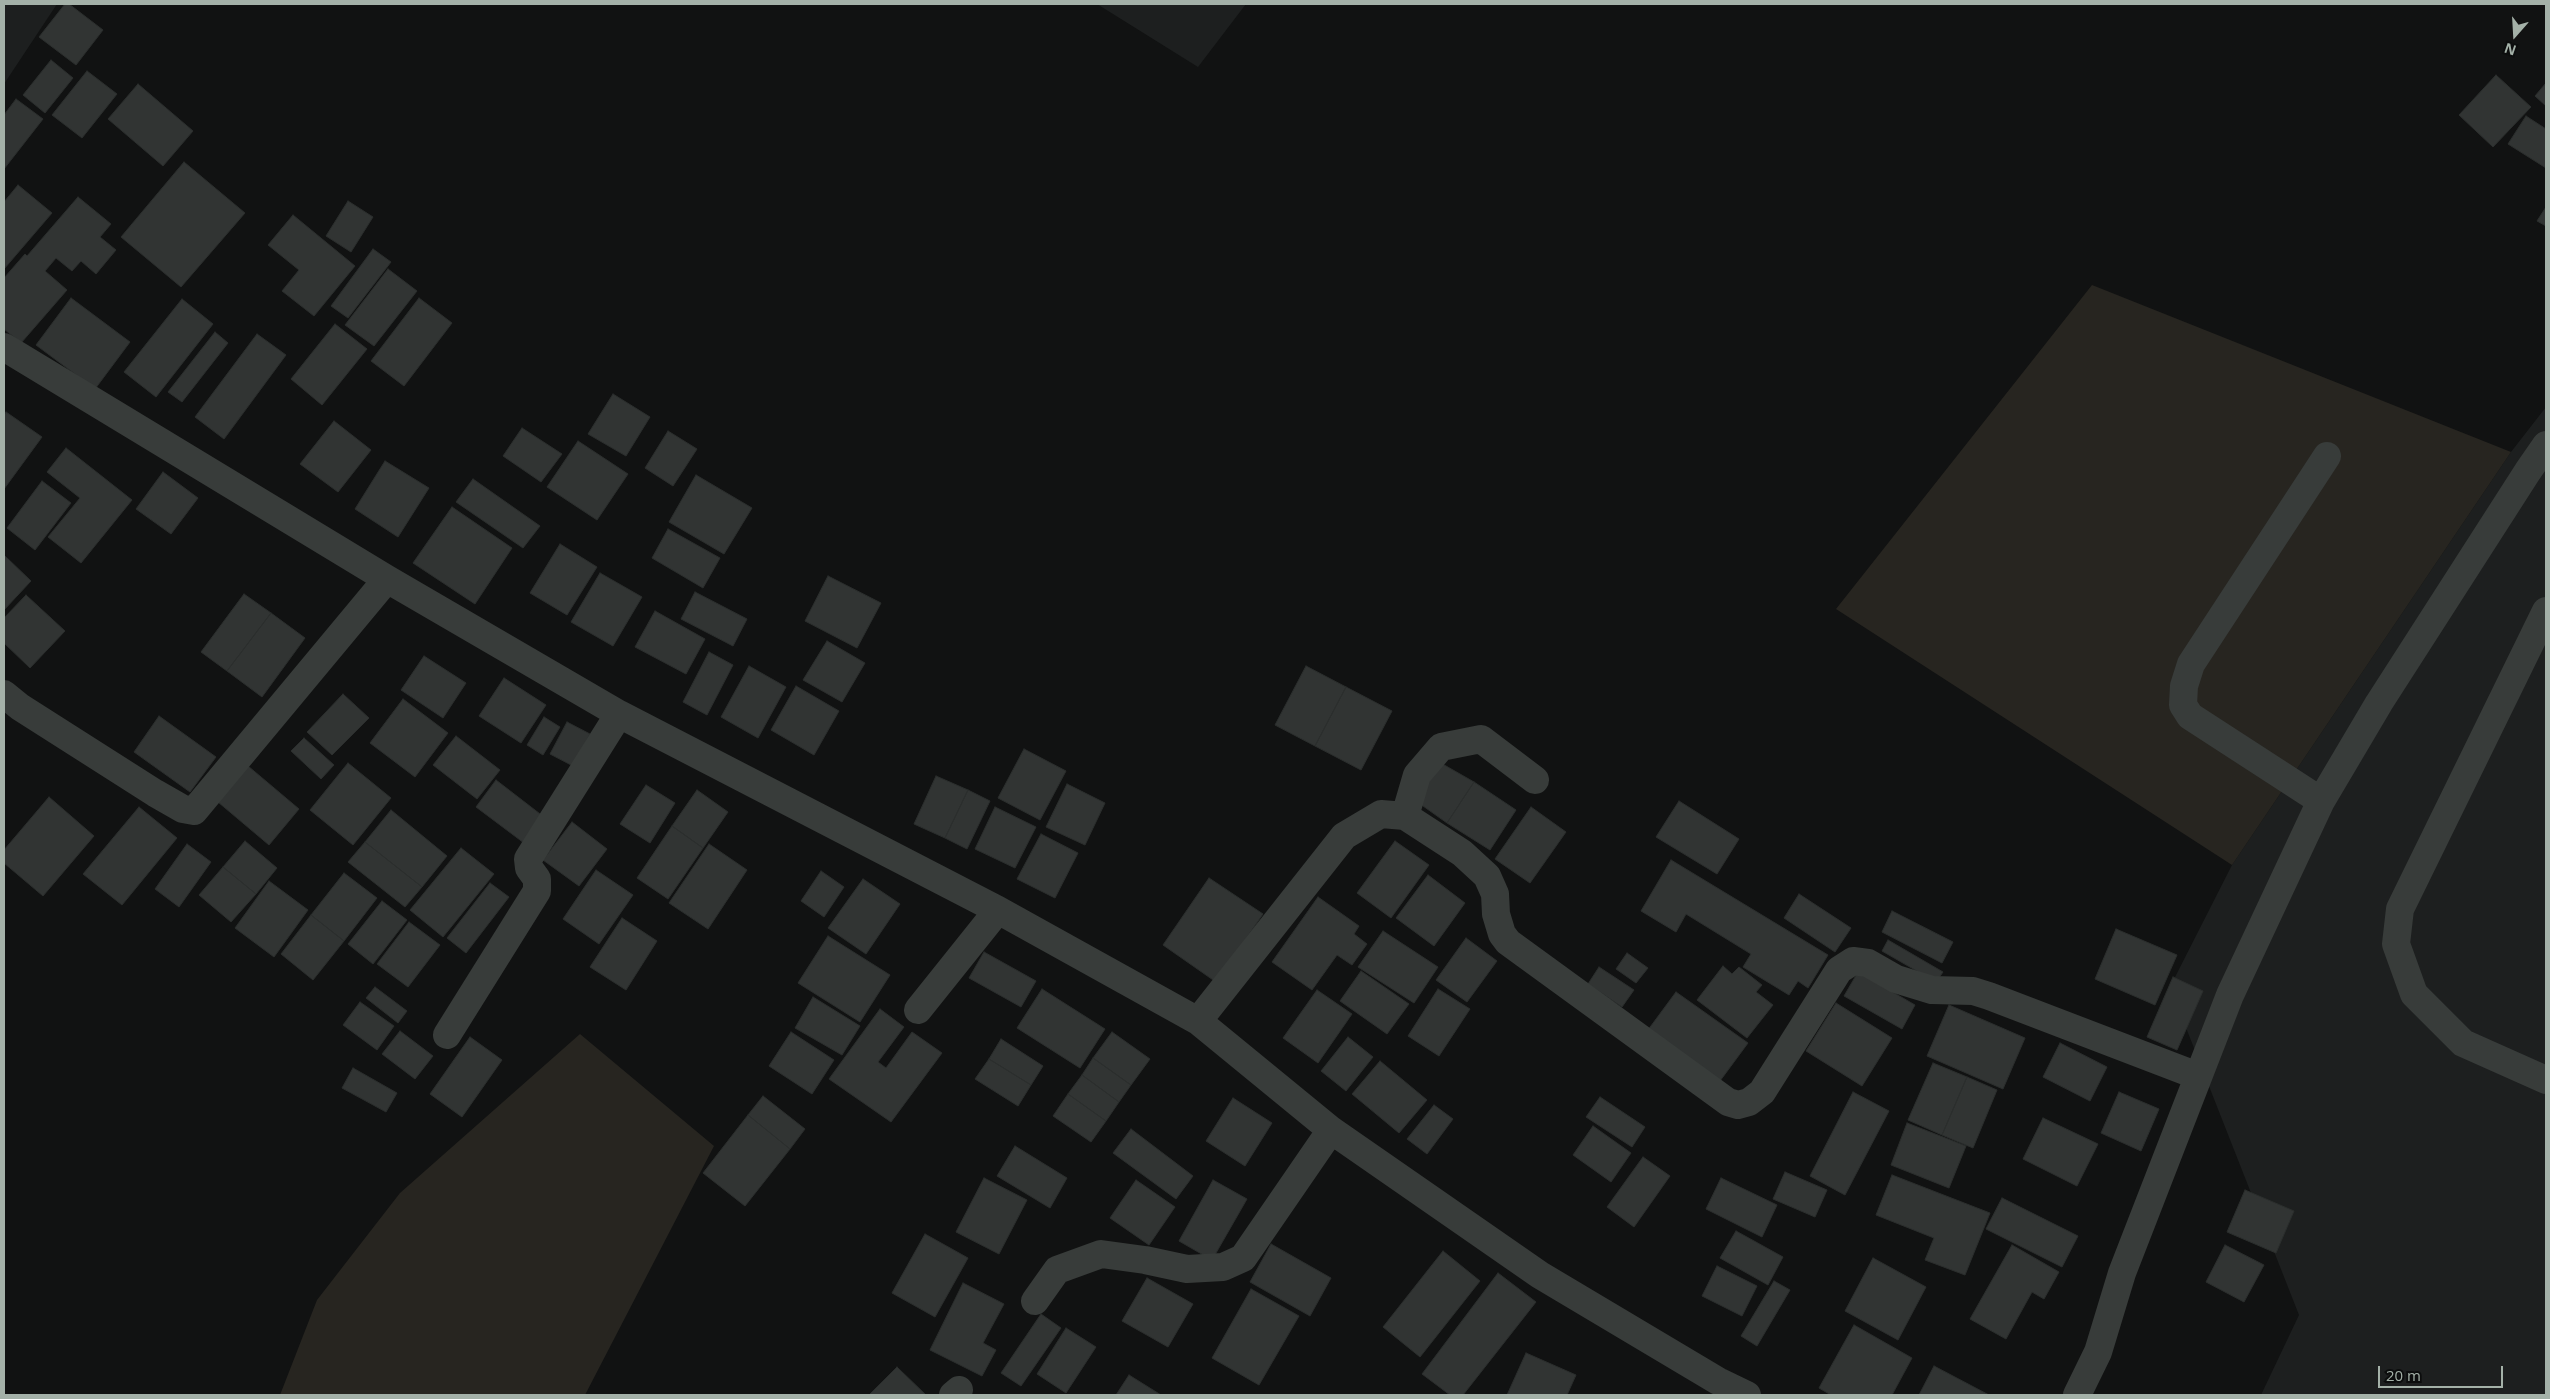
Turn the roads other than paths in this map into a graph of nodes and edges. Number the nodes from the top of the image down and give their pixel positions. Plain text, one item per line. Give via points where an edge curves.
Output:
1 (4, 347) edge
2 (2546, 445) edge
3 (2326, 456) dead end
4 (388, 579) junction
5 (2546, 611) edge
6 (4, 694) edge
7 (619, 714) junction
8 (1536, 780) dead end
9 (2321, 801) junction
10 (1405, 816) junction
11 (998, 910) junction
12 (918, 1010) dead end
13 (1198, 1021) junction
14 (447, 1035) dead end
15 (2198, 1076) junction
16 (2546, 1080) edge
17 (1331, 1130) junction
18 (1035, 1301) dead end
19 (1748, 1395) edge
20 (2077, 1395) edge

1 - 4 street
2 - 9 street via 2379,703
3 - 9 street via 2191,664 2184,686 2183,705 2190,716
4 - 6 street via 194,811 183,809 156,794 20,708
4 - 7 street
5 - 16 street via 2400,909 2396,944 2414,994 2463,1043
7 - 11 street
7 - 14 street via 528,859 529,868 537,879 537,891
8 - 10 street via 1481,739 1441,747 1417,775
9 - 15 street via 2230,995
10 - 13 street via 1381,814 1344,836
10 - 15 street via 1462,852 1487,876 1495,894 1502,934 1508,942 1728,1102 1738,1105 1749,1102 1762,1092 1839,970 1853,961 1868,963 1896,979 1932,990 1974,991 1989,996
11 - 12 street
11 - 13 street
13 - 17 street
15 - 20 street via 2122,1273 2098,1352
17 - 18 street via 1243,1258 1223,1267 1186,1269 1101,1254 1057,1270
17 - 19 street via 1540,1275 1718,1381

